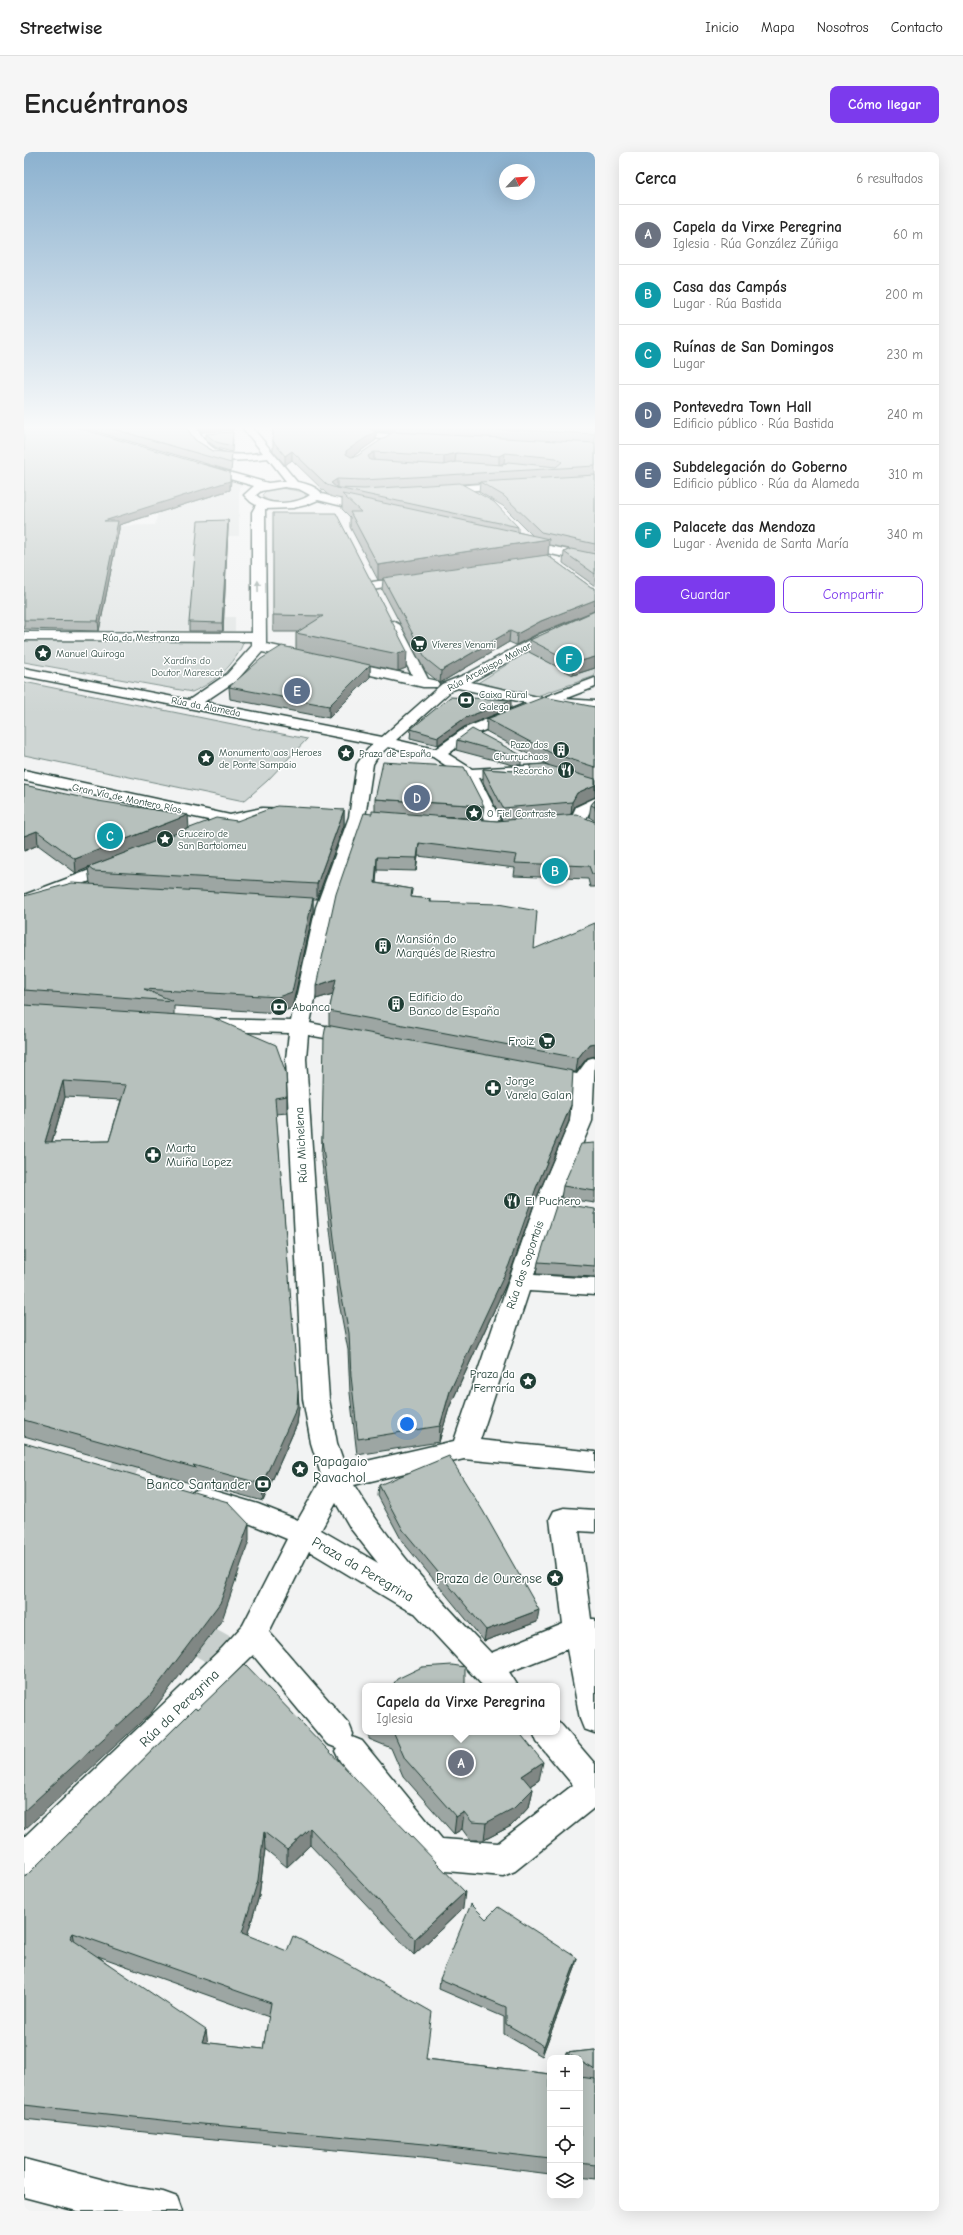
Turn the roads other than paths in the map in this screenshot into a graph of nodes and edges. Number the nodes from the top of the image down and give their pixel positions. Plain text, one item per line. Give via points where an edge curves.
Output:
1 (258, 522) edge
2 (519, 531) edge
3 (505, 540) edge
4 (535, 547) junction
5 (575, 556) junction
6 (595, 560) edge
7 (547, 562) edge
8 (366, 573) edge
9 (426, 578) edge
10 (372, 586) junction
11 (380, 600) edge
12 (387, 614) edge
13 (595, 616) edge
14 (24, 636) edge
15 (259, 642) junction
16 (313, 658) edge
17 (328, 662) edge
18 (24, 672) edge
19 (595, 682) edge
20 (423, 683) junction
21 (453, 685) junction
22 (540, 702) junction
23 (192, 704) junction
24 (595, 705) edge
25 (470, 731) junction
26 (490, 741) edge
27 (388, 742) junction
28 (438, 754) junction
29 (517, 755) edge
30 (544, 770) junction
31 (469, 774) junction
32 (24, 775) edge
33 (595, 785) edge
34 (595, 804) edge
35 (298, 813) edge
36 (356, 817) joint
37 (230, 820) junction
38 (577, 822) edge
39 (496, 827) edge
40 (187, 837) edge
41 (130, 860) edge
42 (51, 891) junction
43 (90, 893) edge
44 (24, 901) edge
45 (180, 1025) edge
46 (299, 1026) junction
47 (368, 1040) edge
48 (595, 1063) edge
49 (522, 1070) edge
50 (582, 1082) junction
51 (588, 1121) edge
52 (520, 1281) junction
53 (595, 1287) edge
54 (464, 1449) junction
55 (595, 1462) edge
56 (336, 1479) junction
57 (179, 1492) edge
58 (595, 1521) edge
59 (304, 1534) junction
60 (427, 1606) junction
61 (586, 1632) edge
62 (253, 1634) junction
63 (495, 1677) edge
64 (595, 1719) edge
65 (551, 1735) edge
66 (595, 1787) edge
67 (24, 1859) edge
68 (24, 2178) edge
69 (127, 2208) edge
70 (163, 2211) edge

15 -> 1 street
2 - 4 street
3 - 4 street
4 - 5 street
5 - 6 street
5 - 7 street
8 - 10 street
9 - 10 street
10 - 11 street
12 - 20 street
13 - 21 street, Rúa Arcebispo Malvar via 565,627
14 - 15 street, Rúa da Mestranza
15 - 16 street, Rúa da Mestranza
15 - 23 street via 232,677
17 - 20 street
18 - 23 street, Rúa da Alameda
19 - 22 street
20 - 21 street
21 - 22 street
21 - 27 street, Rúa Arcebispo Malvar
22 - 24 street
22 - 25 street
23 - 27 street, Rúa da Alameda
25 - 26 street
25 - 28 street
27 - 28 street, Rúa da Alameda
27 - 36 street, Rúa Arcebispo Malvar via 364,764
28 - 31 street, Rúa da Alameda
29 - 30 street
30 - 31 street
30 - 33 street
31 - 39 street
32 - 37 street, Gran Vía de Montero Ríos
34 - 38 street via 582,810
35 - 37 street via 269,811
36 - 46 street, Rúa Michelena via 317,907
37 - 40 street
41 - 42 street
42 - 43 street
42 - 44 street
45 - 46 street
46 - 47 street
46 - 56 street, Rúa Michelena via 296,1059 316,1399 324,1443
48 - 50 street
49 - 50 street
50 - 51 street, Rúa dos Soportais
51 - 52 street, Rúa dos Soportais via 556,1206
52 - 53 street
52 - 54 street, Rúa dos Soportais
54 - 55 street
54 - 56 street
56 - 59 street, Praza da Peregrina
56 - 60 street, Praza da Peregrina via 361,1521
57 - 59 street via 258,1515
58 - 61 street via 564,1519
59 - 60 street, Praza da Peregrina
59 - 62 street, Rúa da Peregrina
60 - 63 street, Praza da Peregrina
61 - 63 street
61 - 64 street
62 - 66 street via 434,1854 503,1860
62 - 67 street, Rúa da Peregrina
65 - 66 street
68 - 69 street
69 - 70 street

